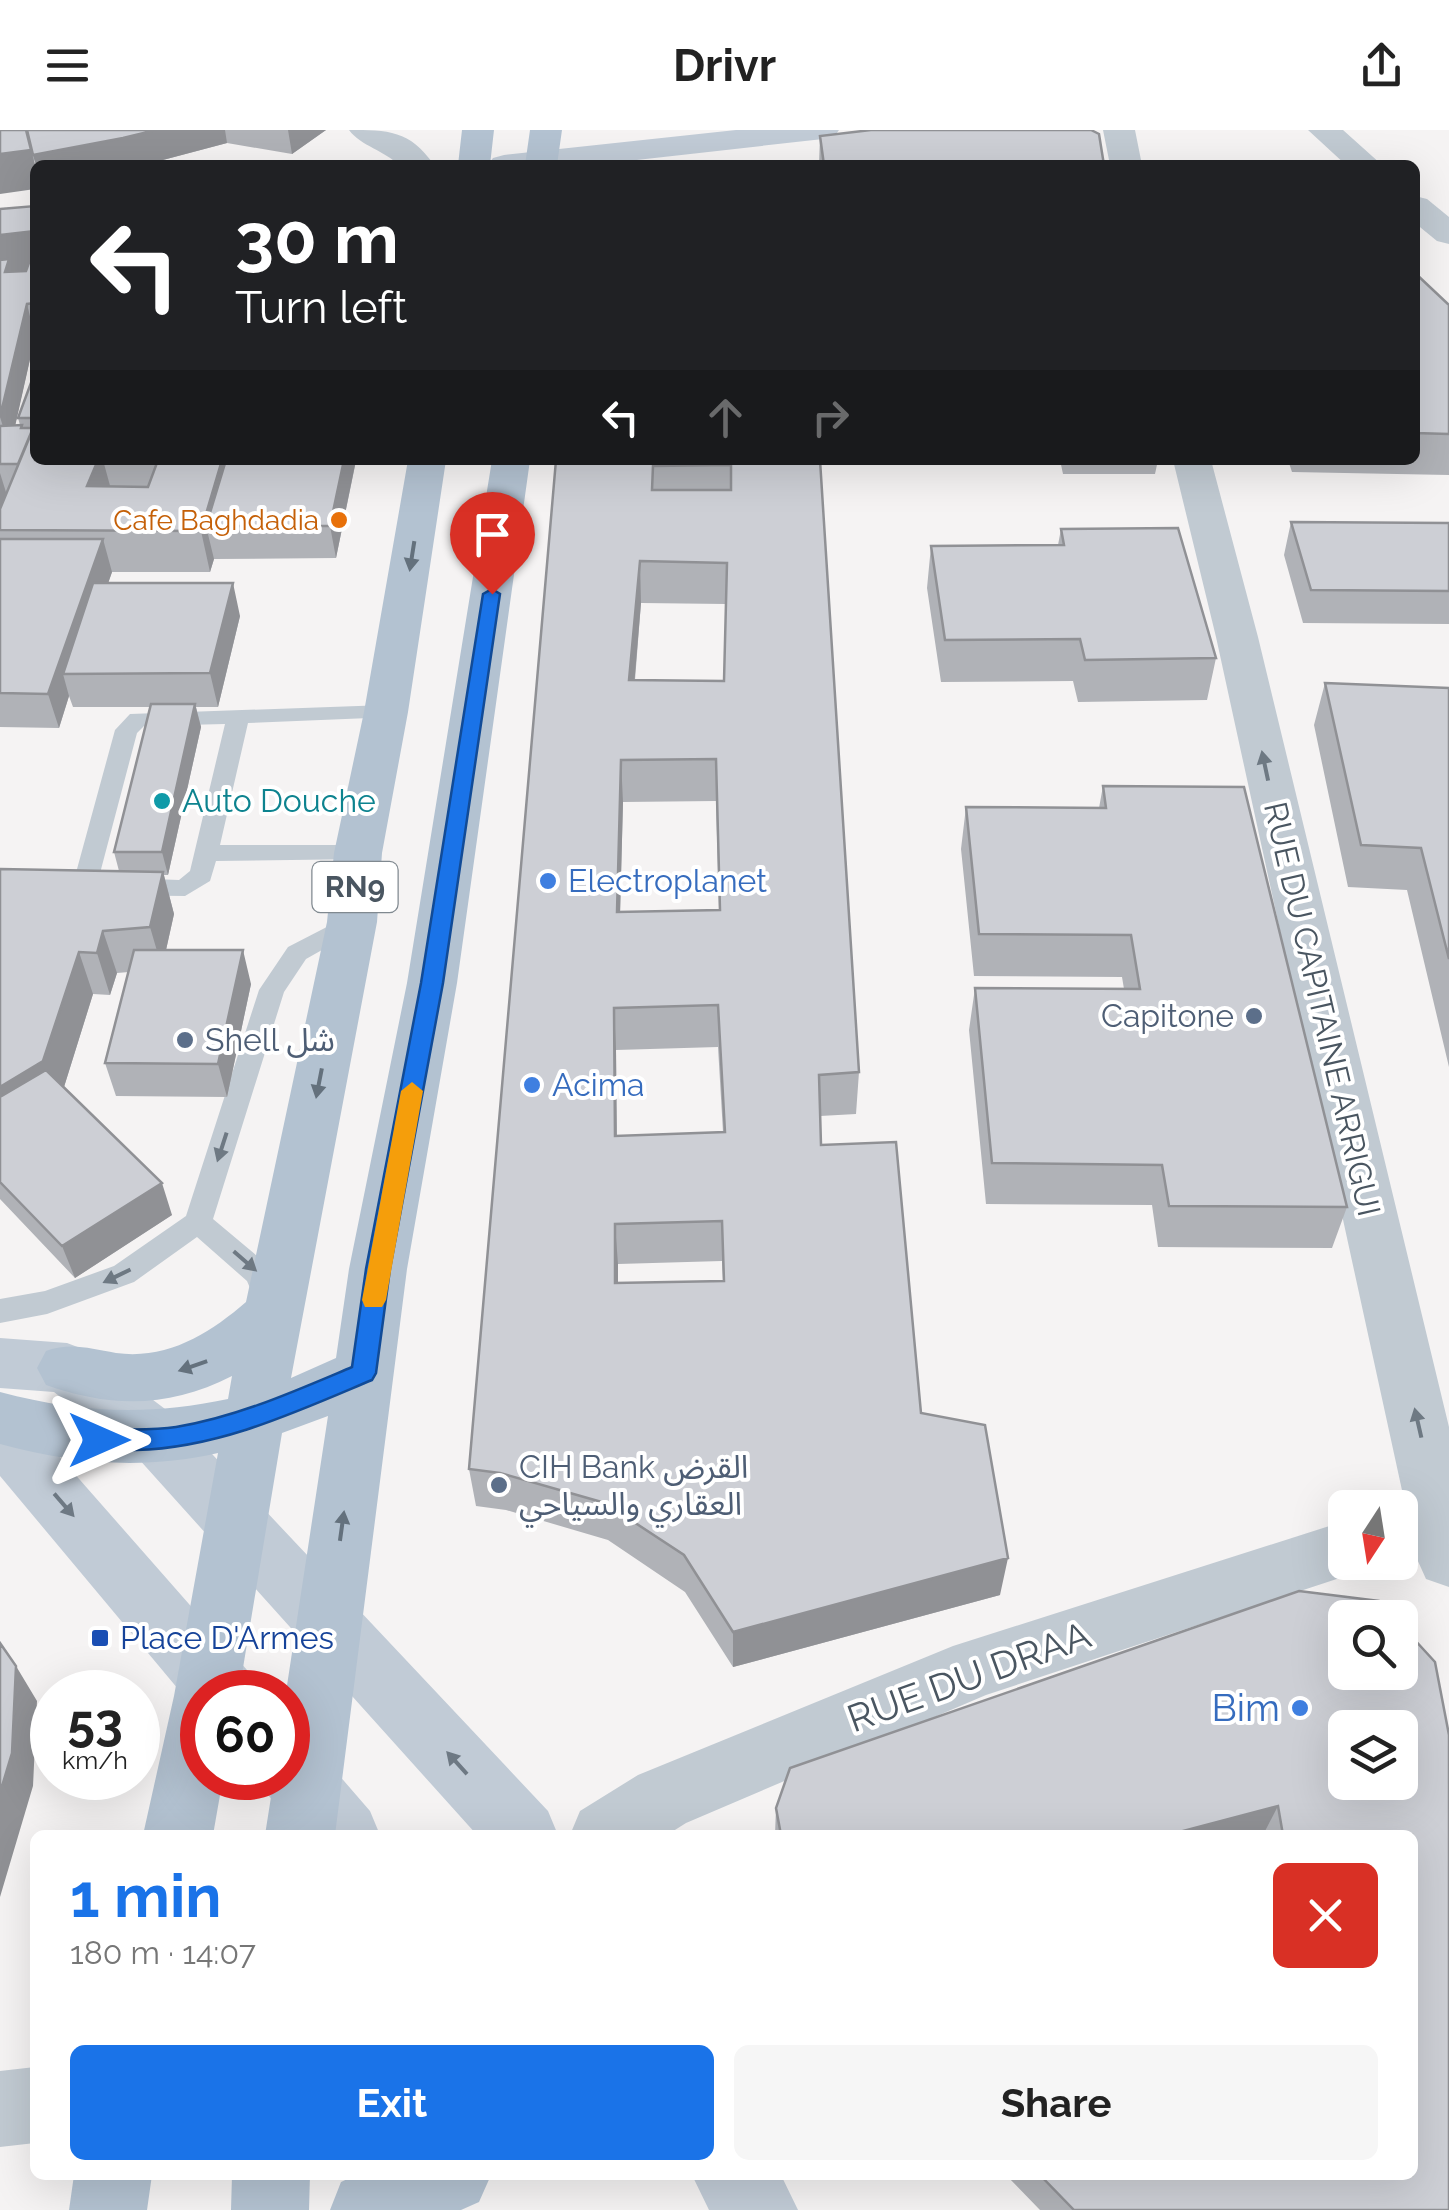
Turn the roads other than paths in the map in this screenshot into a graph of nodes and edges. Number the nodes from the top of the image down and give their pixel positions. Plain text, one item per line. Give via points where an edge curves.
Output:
1 (365, 130) edge
2 (478, 130) edge
3 (823, 130) edge
4 (1119, 130) edge
5 (1324, 130) edge
6 (543, 152) edge
7 (413, 160) edge
8 (475, 160) edge
9 (519, 160) edge
10 (1125, 160) edge
11 (1360, 160) edge
12 (1420, 210) edge
13 (1449, 234) edge
14 (426, 465) edge
15 (510, 465) edge
16 (1193, 465) edge
17 (386, 712) junction
18 (238, 716) junction
19 (208, 853) junction
20 (358, 853) junction
21 (352, 922) junction
22 (198, 1222) junction
23 (0, 1311) edge
24 (273, 1313) junction
25 (0, 1363) edge
26 (67, 1368) junction
27 (363, 1373) junction
28 (255, 1416) junction
29 (0, 1418) edge
30 (0, 1432) edge
31 (159, 1439) junction
32 (237, 1523) junction
33 (1435, 1531) edge
34 (1328, 1554) edge
35 (329, 1623) junction
36 (192, 1670) edge
37 (214, 1670) edge
38 (186, 1800) edge
39 (310, 1807) edge
40 (179, 1830) edge
41 (517, 1830) edge
42 (613, 1830) edge
43 (30, 2106) edge
44 (0, 2109) edge
45 (112, 2180) edge
46 (271, 2180) edge
47 (735, 2180) edge
48 (108, 2210) edge
49 (270, 2210) edge
50 (760, 2210) edge

1 - 7 street
2 - 8 main road
3 - 6 main road
4 - 10 street
5 - 11 street
6 - 9 main road
12 - 13 street
14 -> 17 main road, RN9
15 - 27 main road, RN9 via 432,983
33 -> 16 street, RUE DU CAPITAINE ARRIGUI
17 - 18 lane
17 - 20 main road, RN9
18 - 19 lane
18 - 19 lane via 138,719 126,730 86,880 98,887 185,888 201,875
19 - 20 lane
20 - 21 main road, RN9
21 -> 22 lane via 297,953 272,990
21 -> 24 main road, RN9
22 -> 23 lane via 124,1274
22 -> 24 lane via 259,1274
24 -> 26 main road via 235,1346 169,1374 128,1379
24 - 28 main road, RN9
25 - 26 main road
26 - 31 main road
27 - 28 main road
35 -> 27 main road, RN9
28 - 31 main road
28 - 32 main road, RN9
29 - 31 main road via 79,1438
30 -> 36 main road
31 - 32 main road
32 - 35 main road
32 - 37 main road, RN9
34 - 42 street, RUE DU DRAA via 976,1668 662,1799
35 - 39 main road, RN9
41 -> 35 main road
38 - 40 main road, RN9
43 - 44 street
45 - 48 main road
46 - 49 main road
47 - 50 main road

